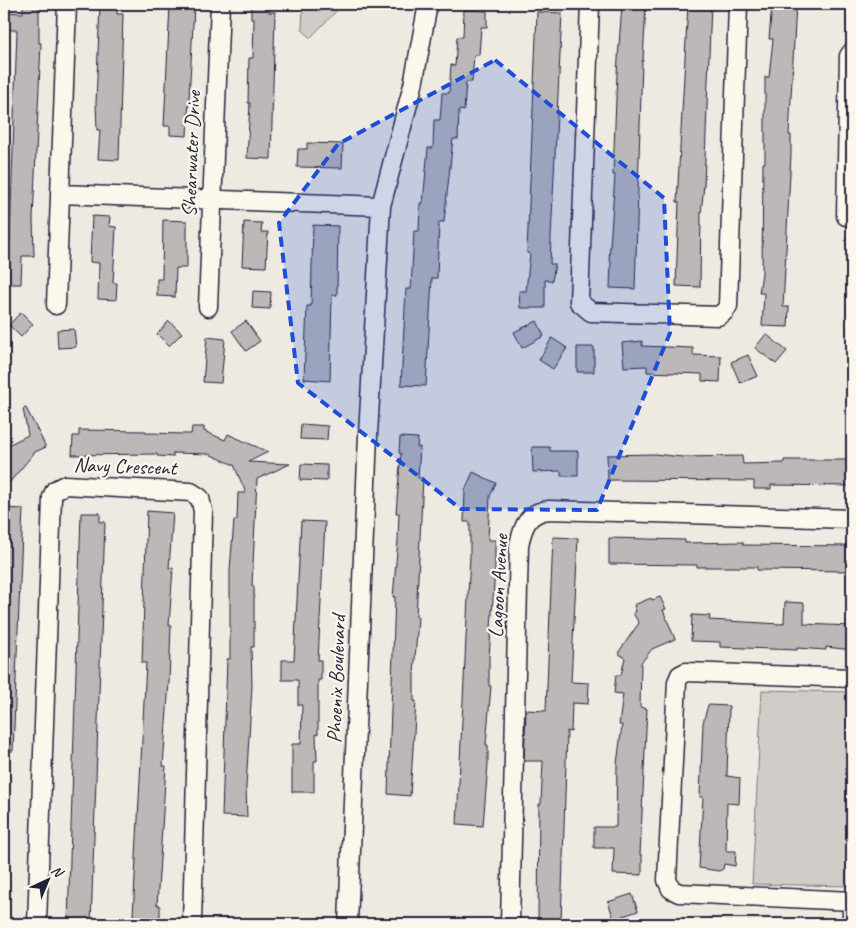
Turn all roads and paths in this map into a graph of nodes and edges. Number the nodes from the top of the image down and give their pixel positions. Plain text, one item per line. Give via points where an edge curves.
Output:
1 (67, 4) edge
2 (220, 4) edge
3 (428, 4) edge
4 (590, 4) edge
5 (738, 4) edge
6 (852, 52) edge
7 (60, 194) junction
8 (212, 200) junction
9 (381, 206) junction
10 (846, 216) dead end
11 (56, 305) dead end
12 (208, 307) dead end
13 (852, 519) edge
14 (852, 678) edge
15 (852, 901) edge
16 (852, 909) edge
17 (36, 924) edge
18 (192, 924) edge
19 (348, 924) edge
20 (510, 924) edge
21 (852, 924) edge

1 - 7 street
2 - 8 street, Shearwater Drive
3 - 9 street, Phoenix Boulevard via 413,85
4 - 5 street via 579,302 591,312 718,316 728,306
6 - 10 street via 849,56
7 - 8 street
7 - 11 street
8 - 9 street
8 - 12 street, Shearwater Drive
9 - 19 street, Phoenix Boulevard
13 - 20 street, Lagoon Avenue via 549,510 530,516 522,529 519,545
14 - 15 street via 686,672 680,675 676,682 667,880 671,889 679,893
16 - 21 street
17 - 18 street, Navy Crescent via 52,497 55,490 65,485 191,492 200,498 203,511

